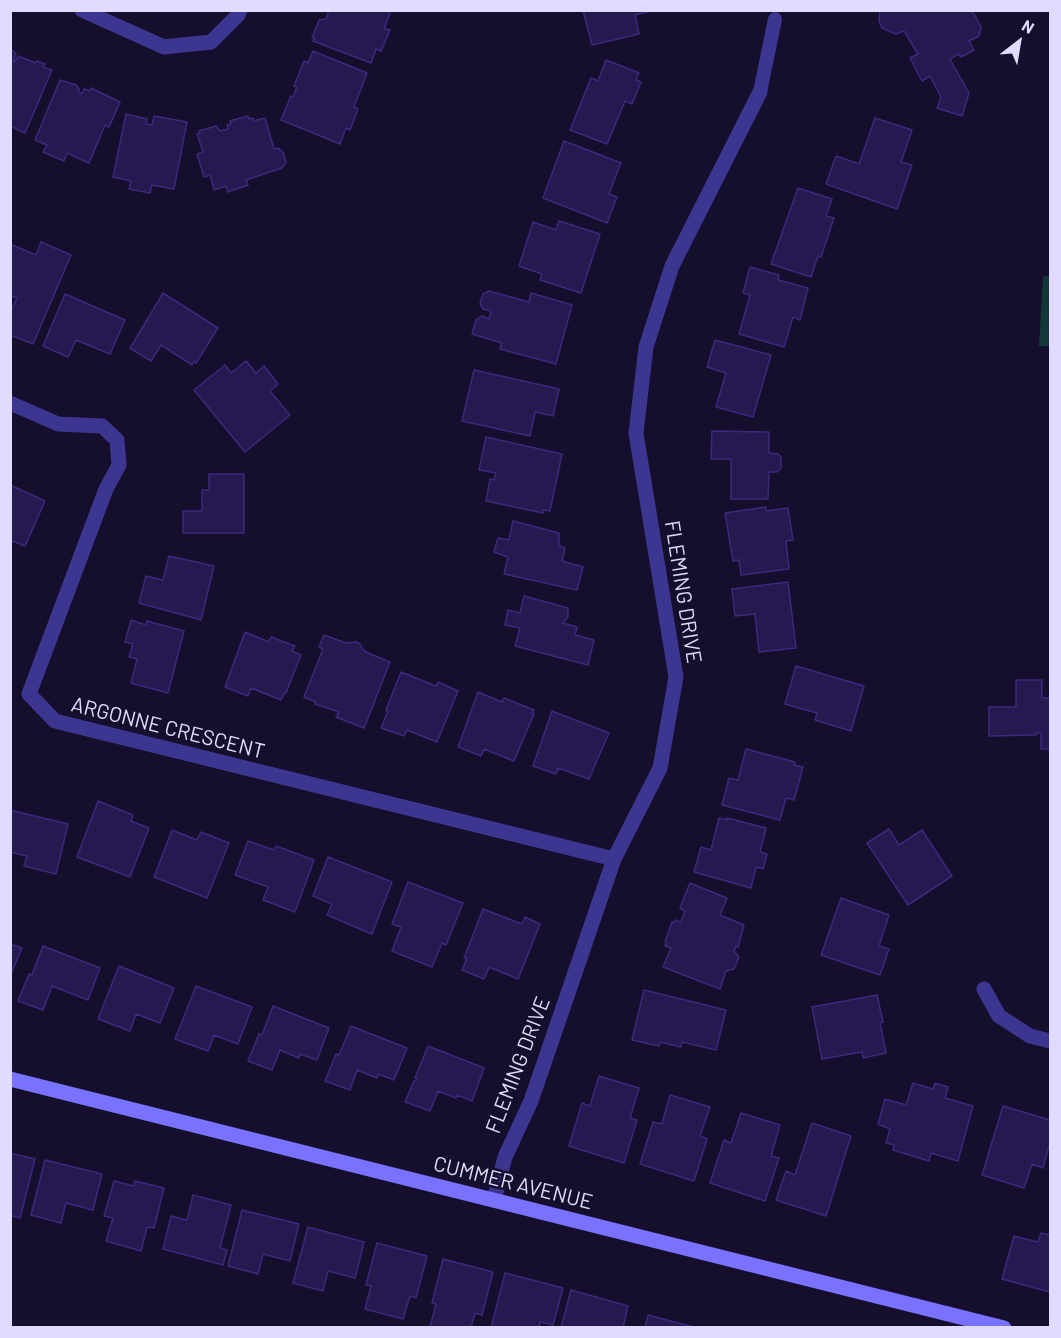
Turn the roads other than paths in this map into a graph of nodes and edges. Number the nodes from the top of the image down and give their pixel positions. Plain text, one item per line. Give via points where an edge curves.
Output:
1 (82, 10) edge
2 (240, 10) edge
3 (775, 19) dead end
4 (760, 92) joint
5 (10, 403) edge
6 (614, 859) junction
7 (984, 989) dead end
8 (1050, 1041) edge
9 (10, 1079) edge
10 (494, 1200) junction
11 (1004, 1328) edge

1 - 2 street via 164,47 211,42
3 - 4 lane
4 - 6 street, FLEMING DRIVE via 672,266 646,347 636,433 676,677 660,768
5 - 6 street, ARGONNE CRESCENT via 58,424 102,426 117,440 119,465 106,489 29,694 55,721
6 - 10 street, FLEMING DRIVE via 531,1101 506,1156
7 - 8 street via 999,1017 1030,1036
9 - 10 street, CUMMER AVENUE
10 - 11 street, CUMMER AVENUE

